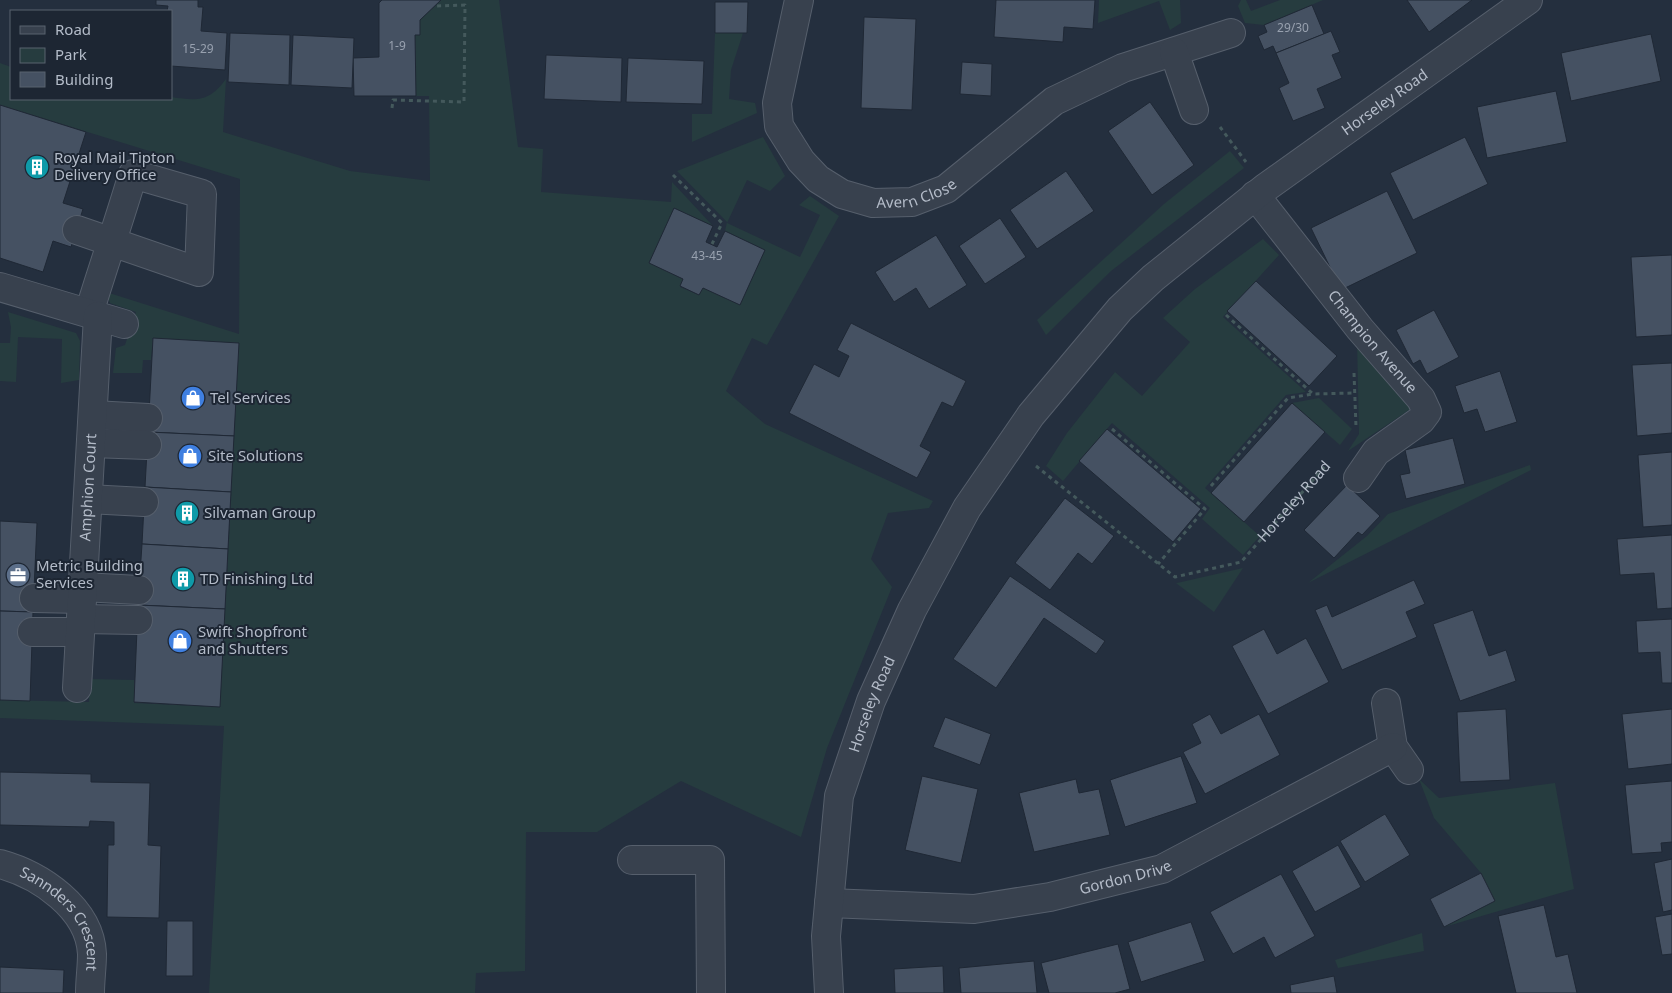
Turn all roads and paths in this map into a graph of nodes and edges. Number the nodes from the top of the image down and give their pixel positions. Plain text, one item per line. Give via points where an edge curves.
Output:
1 (799, 0) edge
2 (1528, 0) edge
3 (435, 6) dead end
4 (1231, 33) dead end
5 (1174, 52) junction
6 (392, 108) dead end
7 (1194, 110) joint
8 (673, 174) dead end
9 (1260, 191) junction
10 (77, 230) dead end
11 (712, 244) dead end
12 (0, 286) edge
13 (94, 315) junction
14 (1226, 315) dead end
15 (124, 324) dead end
16 (1354, 367) dead end
17 (1354, 393) junction
18 (1313, 394) junction
19 (93, 415) junction
20 (148, 418) dead end
21 (1112, 429) dead end
22 (1356, 430) dead end
23 (91, 443) junction
24 (147, 445) dead end
25 (1010, 445) junction
26 (1331, 460) dead end
27 (1358, 478) dead end
28 (1211, 486) dead end
29 (88, 499) junction
30 (144, 502) dead end
31 (1158, 564) junction
32 (139, 590) dead end
33 (34, 598) dead end
34 (81, 609) junction
35 (138, 620) dead end
36 (32, 632) dead end
37 (77, 688) dead end
38 (1386, 703) dead end
39 (1394, 747) junction
40 (1409, 770) dead end
41 (632, 860) dead end
42 (0, 864) edge
43 (829, 903) junction
44 (90, 993) edge
45 (711, 993) edge
46 (829, 993) edge

1 - 5 street, Avern Close via 777,103 779,126 801,161 818,179 842,194 874,203 912,202 946,189 1054,101 1123,68
2 - 9 street, Horseley Road
3 - 6 path via 465,5 464,102 393,100
4 - 5 street, Avern Close
5 - 7 street
7 - 9 path via 1210,113
8 - 11 path via 722,223
9 - 25 street, Horseley Road via 1120,308
9 - 27 street, Champion Avenue via 1360,329 1421,399 1426,412 1421,420 1376,452
10 - 13 street, Amphion Court via 112,242
12 - 13 street
13 - 15 street
13 - 19 street, Amphion Court
14 - 18 path
16 - 17 path
17 - 18 path
17 - 22 path
18 - 28 path via 1288,398
19 - 20 street
19 - 23 street, Amphion Court
21 - 31 path via 1205,509
23 - 24 street
23 - 29 street, Amphion Court
25 - 31 path, Horseley Road
25 - 43 street, Horseley Road via 967,508 912,610 871,702 840,796
26 - 31 path, Horseley Road via 1241,562 1175,577
29 - 30 street
29 - 34 street, Amphion Court
32 - 34 street
33 - 34 street
34 - 35 street
34 - 36 street
34 - 37 street, Amphion Court
38 - 39 street
39 - 40 street
39 - 43 street, Gordon Drive via 1162,869 1050,897 974,909
41 - 45 street via 710,860
42 - 44 street, Sannders Crescent via 19,869 57,893 81,918 92,952
43 - 46 street, Horseley Road via 826,936

